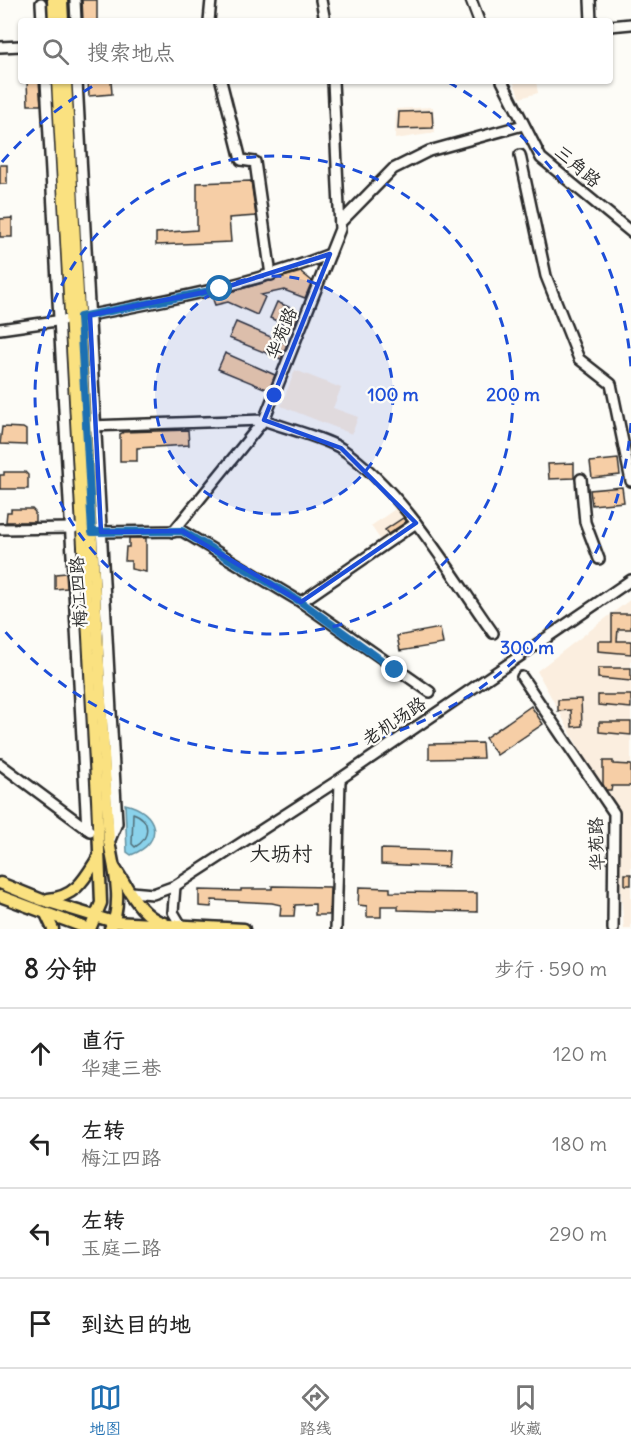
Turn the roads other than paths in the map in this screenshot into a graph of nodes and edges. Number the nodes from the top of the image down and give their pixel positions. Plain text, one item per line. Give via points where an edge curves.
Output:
1 (53, 0) edge
2 (62, 0) edge
3 (75, 0) edge
4 (211, 0) edge
5 (321, 0) edge
6 (471, 0) edge
7 (590, 0) edge
8 (41, 3) dead end
9 (42, 18) edge
10 (54, 18) edge
11 (63, 18) edge
12 (76, 18) edge
13 (209, 18) edge
14 (324, 18) edge
15 (478, 18) edge
16 (591, 18) edge
17 (631, 24) edge
18 (613, 26) edge
19 (18, 46) edge
20 (0, 47) edge
21 (46, 84) edge
22 (57, 84) edge
23 (66, 84) edge
24 (77, 84) edge
25 (222, 84) edge
26 (333, 84) edge
27 (503, 84) edge
28 (523, 125) junction
29 (520, 155) dead end
30 (340, 223) junction
31 (631, 232) edge
32 (330, 254) junction
33 (271, 275) junction
34 (80, 317) junction
35 (0, 329) edge
36 (264, 420) junction
37 (86, 426) junction
38 (581, 479) dead end
39 (631, 481) edge
40 (416, 523) junction
41 (0, 530) edge
42 (92, 530) junction
43 (173, 532) junction
44 (599, 559) dead end
45 (631, 580) edge
46 (301, 602) junction
47 (493, 633) dead end
48 (522, 677) dead end
49 (430, 692) dead end
50 (0, 764) edge
51 (340, 778) junction
52 (92, 833) junction
53 (109, 842) junction
54 (97, 859) junction
55 (114, 867) junction
56 (0, 883) edge
57 (175, 886) junction
58 (131, 892) junction
59 (0, 896) edge
60 (42, 900) junction
61 (46, 915) junction
62 (97, 917) junction
63 (112, 925) edge
64 (182, 927) junction
65 (53, 929) edge
66 (89, 929) edge
67 (244, 929) edge
68 (336, 929) edge
69 (613, 929) edge

1 - 10 main road
2 - 11 main road
3 - 12 street
4 - 13 street
5 - 14 street
6 - 15 street
7 - 16 street
8 - 9 street
17 - 18 street
19 - 20 street
21 - 52 street
22 - 52 main road, 梅江四路 via 96,786
23 - 34 main road, 梅江四路
24 - 53 street via 117,823
25 - 33 street via 241,160 255,162
26 - 30 street, 华苑路
27 - 28 street, 三角路
28 - 30 street via 429,151 393,169
28 - 31 street, 三角路 via 541,158
29 - 39 street via 546,276 579,359 611,384
30 - 32 street, 华苑路
32 - 33 street
32 - 36 street, 华苑路
33 - 34 street
34 - 35 street
34 - 37 main road, 梅江四路
36 - 37 street
36 - 40 street via 341,448
36 - 43 street, 华苑路
37 - 42 main road, 梅江四路
38 - 44 street via 585,522
40 - 46 street
40 - 47 street
41 - 42 street
42 - 43 street
42 - 53 main road, 梅江四路
43 - 46 street via 182,531
45 - 51 street, 老机场路
46 - 49 street
48 - 69 street, 华苑路 via 614,813
50 - 52 street
51 - 57 street, 老机场路
51 - 68 street
52 - 54 main road, 梅江四路
53 - 55 main road, 梅江四路
54 - 60 main road via 69,895
54 - 62 main road, 梅江四路
55 - 58 main road
55 - 63 main road, 梅江四路 via 117,909
56 - 60 main road
57 - 58 street, 老机场路 via 153,894
57 - 64 street via 173,912
58 - 64 main road via 150,917
59 - 61 main road
60 - 62 main road
61 - 65 main road
61 - 66 main road
62 - 63 main road
62 - 66 main road
63 - 64 main road
64 - 67 main road

